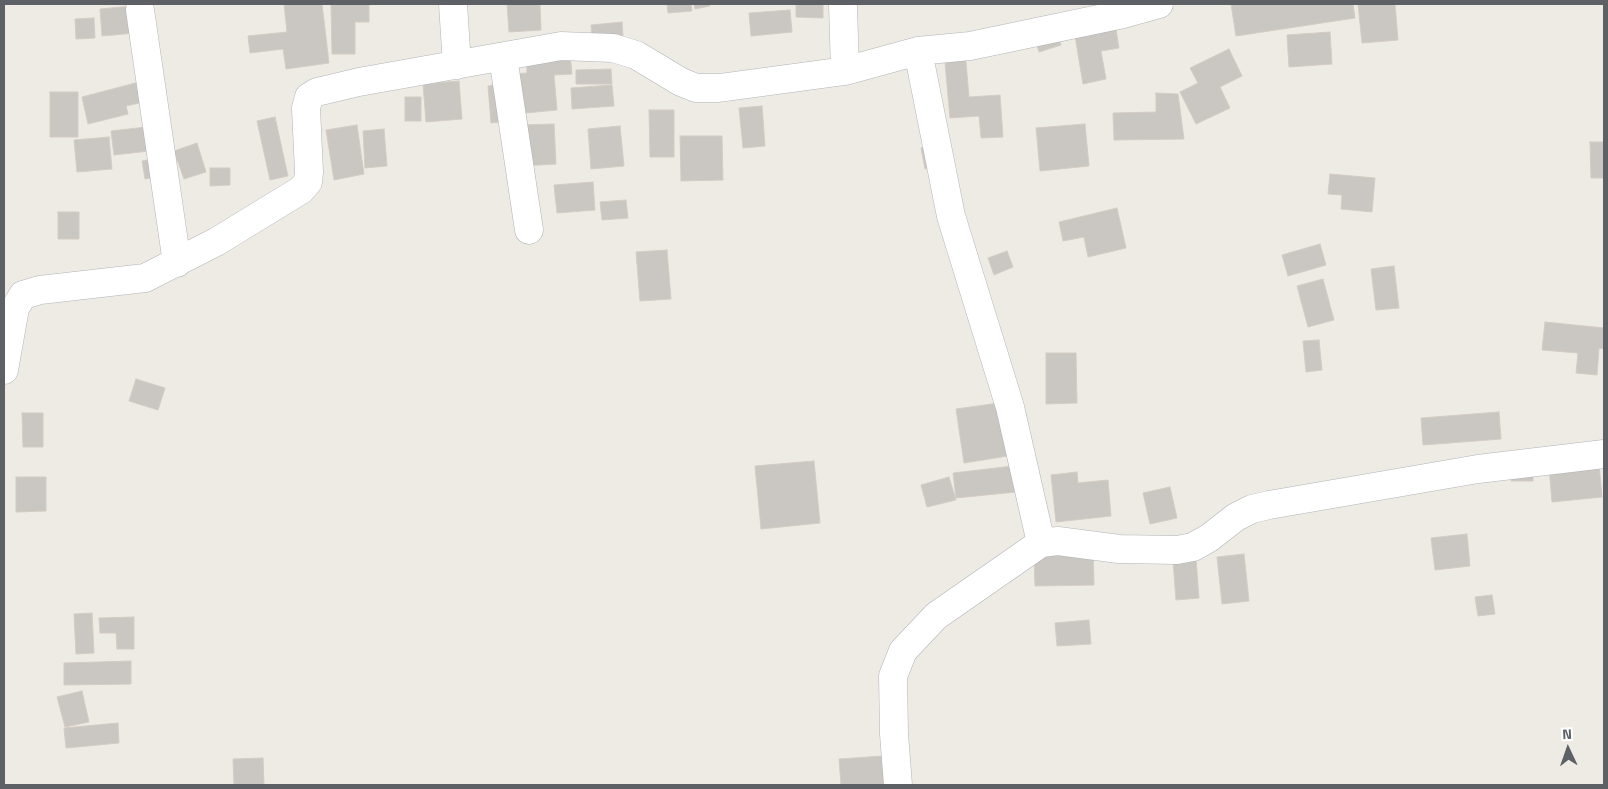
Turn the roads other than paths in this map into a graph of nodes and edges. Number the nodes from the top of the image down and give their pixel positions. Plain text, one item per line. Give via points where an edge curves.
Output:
1 (453, 4) edge
2 (843, 4) edge
3 (1159, 4) edge
4 (140, 10) dead end
5 (918, 51) junction
6 (503, 57) junction
7 (457, 65) junction
8 (845, 71) junction
9 (529, 230) dead end
10 (177, 263) junction
11 (4, 370) edge
12 (1604, 454) edge
13 (1041, 542) junction
14 (898, 785) edge

1 - 7 street
2 - 8 street
3 - 5 street via 970,46
4 - 10 street
5 - 8 street
5 - 13 street via 951,216 1010,406
6 - 7 street
6 - 8 street via 561,46 613,48 636,56 696,88 719,88
6 - 9 street
7 - 10 street via 359,82 309,97 306,108 308,182 301,190
10 - 11 street via 145,278 40,290 23,295 15,308
12 - 13 street via 1478,469 1269,505 1236,517 1193,547 1176,550
13 - 14 street via 936,616 903,651 893,676

